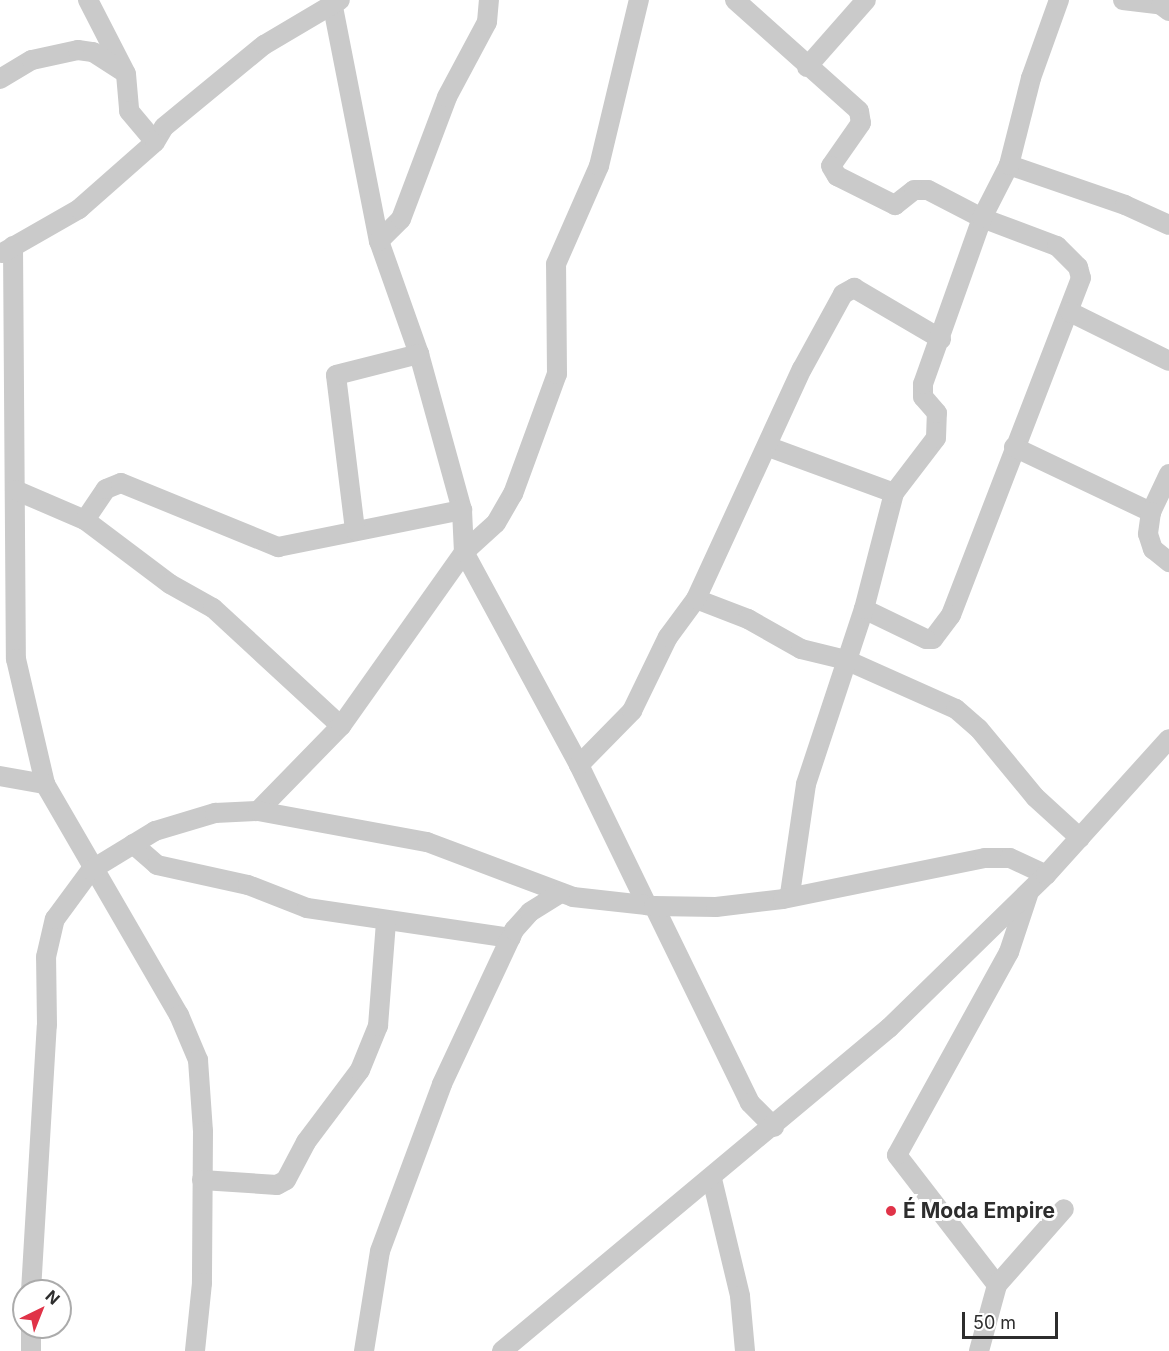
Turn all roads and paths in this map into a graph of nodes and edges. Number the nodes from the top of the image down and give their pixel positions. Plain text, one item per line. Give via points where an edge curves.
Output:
1 (88, 0) edge
2 (489, 0) edge
3 (639, 0) edge
4 (735, 0) edge
5 (866, 0) edge
6 (1059, 0) edge
7 (1123, 0) edge
8 (336, 1) edge
9 (1169, 11) edge
10 (807, 67) junction
11 (126, 74) junction
12 (0, 79) edge
13 (155, 142) junction
14 (1010, 165) junction
15 (982, 218) junction
16 (1169, 225) edge
17 (379, 241) junction
18 (6, 250) edge
19 (1070, 312) junction
20 (941, 339) junction
21 (419, 354) junction
22 (1169, 361) edge
23 (769, 447) junction
24 (1014, 447) junction
25 (1169, 474) edge
26 (8, 485) edge
27 (894, 493) junction
28 (462, 510) junction
29 (1151, 512) junction
30 (85, 520) junction
31 (355, 530) junction
32 (464, 552) junction
33 (1169, 562) edge
34 (696, 599) junction
35 (864, 609) junction
36 (0, 647) edge
37 (16, 659) junction
38 (846, 660) junction
39 (340, 726) junction
40 (1169, 739) edge
41 (34, 747) junction
42 (579, 765) junction
43 (5, 776) edge
44 (45, 783) junction
45 (258, 812) junction
46 (1080, 838) junction
47 (133, 844) junction
48 (91, 870) junction
49 (1046, 875) junction
50 (1029, 892) junction
51 (561, 893) junction
52 (790, 894) junction
53 (650, 905) junction
54 (386, 922) junction
55 (511, 938) junction
56 (774, 1127) junction
57 (712, 1179) junction
58 (202, 1180) junction
59 (1064, 1209) dead end
60 (32, 1279) edge
61 (997, 1285) junction
62 (511, 1348) edge
63 (195, 1351) edge
64 (364, 1351) edge
65 (745, 1351) edge
66 (979, 1351) edge

1 - 11 street
2 - 17 street via 487,22 447,97 402,219
3 - 32 street via 599,166 556,264 557,374 552,391 505,509 496,524
4 - 10 street
5 - 10 street
6 - 14 street via 1031,78
7 - 9 street via 1161,5
8 - 13 street via 264,45 164,127
8 - 17 street
10 - 15 street via 862,117 831,166 837,176 895,205 921,188
11 - 12 street via 93,52 78,50 32,60
11 - 13 street via 129,111
13 - 18 street via 64,220
14 - 15 street
14 - 16 street via 1125,205
15 - 19 street via 1067,254 1081,278
15 - 20 street
17 - 21 street
18 - 26 street via 15,468
19 - 22 street
19 - 24 street
20 - 23 street via 848,289 802,369
20 - 27 street via 923,391 938,413 936,438
21 - 28 street
21 - 31 street via 336,375
23 - 27 street
23 - 34 street
24 - 29 street
24 - 35 street via 990,521 940,632 926,639
25 - 29 street
26 - 30 street
26 - 37 street
27 - 35 street
28 - 31 street
28 - 32 street
29 - 33 street via 1148,534 1153,549
30 - 31 street via 106,489 121,483 187,507 266,545 278,547
30 - 39 street via 170,585 225,616
32 - 39 street
32 - 42 street
34 - 38 street via 748,619 801,649
34 - 42 street via 668,637 632,711
35 - 38 street
36 - 37 street
37 - 41 street
38 - 46 street via 969,719 1023,784
38 - 52 street via 806,784
39 - 45 street
40 - 46 street
41 - 43 street
41 - 44 street
42 - 53 street
43 - 44 street
44 - 48 street
45 - 47 street via 186,819
45 - 51 street via 427,842
46 - 49 street
47 - 48 street
47 - 54 street via 147,858 174,870 248,885 307,908
48 - 58 street via 191,1038 198,1060
48 - 60 street via 62,903 46,957 47,1025
49 - 50 street
49 - 52 street via 1010,858 985,858
50 - 56 street via 889,1028
50 - 61 street via 1009,952 897,1155
51 - 53 street
51 - 55 street via 521,919
52 - 53 street via 783,899 716,907
53 - 56 street via 750,1103
54 - 55 street via 457,927
54 - 58 street via 378,1026 360,1070 306,1142 286,1180 277,1185
55 - 64 street via 442,1084 388,1226
56 - 57 street
57 - 62 street
57 - 65 street via 740,1296
58 - 63 street
59 - 61 street
61 - 66 street

